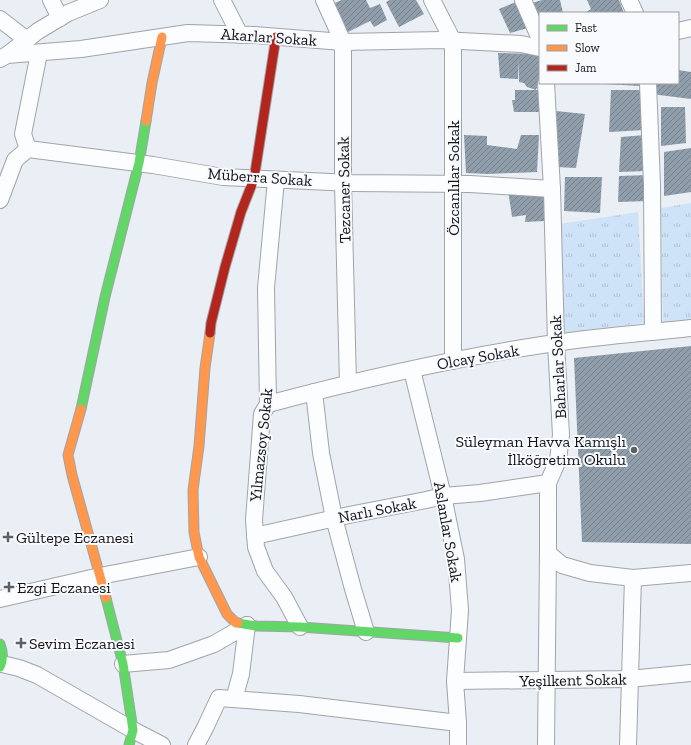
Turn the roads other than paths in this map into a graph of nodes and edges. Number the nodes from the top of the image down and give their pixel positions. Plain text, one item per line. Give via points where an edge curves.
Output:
1 (51, 0) edge
2 (100, 0) edge
3 (222, 0) edge
4 (324, 0) edge
5 (432, 0) edge
6 (523, 0) edge
7 (629, 0) edge
8 (635, 12) edge
9 (60, 18) junction
10 (0, 19) edge
11 (691, 28) edge
12 (679, 31) edge
13 (240, 35) junction
14 (162, 37) junction
15 (276, 37) junction
16 (539, 37) edge
17 (27, 40) junction
18 (453, 41) junction
19 (344, 42) junction
20 (539, 48) edge
21 (39, 53) junction
22 (4, 57) edge
23 (546, 84) edge
24 (648, 84) edge
25 (28, 149) junction
26 (139, 163) junction
27 (254, 179) junction
28 (276, 180) junction
29 (343, 183) junction
30 (454, 183) junction
31 (552, 189) junction
32 (0, 200) edge
33 (691, 328) edge
34 (653, 332) junction
35 (556, 343) junction
36 (453, 361) junction
37 (412, 370) junction
38 (348, 384) junction
39 (314, 392) junction
40 (268, 404) junction
41 (548, 484) junction
42 (443, 496) junction
43 (334, 518) junction
44 (255, 536) junction
45 (548, 553) junction
46 (199, 557) junction
47 (691, 573) edge
48 (100, 576) junction
49 (633, 578) junction
50 (0, 599) edge
51 (247, 625) junction
52 (300, 627) junction
53 (366, 632) junction
54 (0, 634) edge
55 (458, 638) junction
56 (0, 644) edge
57 (124, 664) junction
58 (1, 665) edge
59 (691, 673) edge
60 (630, 679) junction
61 (547, 680) junction
62 (455, 682) junction
63 (234, 699) junction
64 (458, 723) junction
65 (131, 738) edge
66 (162, 745) edge
67 (196, 745) edge
68 (458, 745) edge
69 (546, 745) edge
70 (628, 745) edge

1 - 9 street
2 - 9 street
3 - 13 street
4 - 19 street, Tezcaner Sokak
5 - 18 street, Özcanlılar Sokak
6 - 16 street
7 - 8 street
9 - 17 street
10 - 17 street
11 - 12 street
13 - 14 street, Akarlar Sokak via 188,33
13 - 15 street, Akarlar Sokak
14 - 21 street, Akarlar Sokak
14 - 26 street
15 - 19 street, Akarlar Sokak
15 - 27 street
17 - 22 street
18 - 19 street, Akarlar Sokak
18 - 20 street, Akarlar Sokak via 521,44
18 - 30 street, Özcanlılar Sokak
19 - 29 street, Tezcaner Sokak
21 - 22 street, Akarlar Sokak
21 - 25 street via 23,134
23 - 31 street, Baharlar Sokak
24 - 34 street
25 - 26 street, Müberra Sokak
25 - 32 street via 15,160
26 - 27 street, Müberra Sokak via 223,178
26 - 48 street via 68,455
27 - 28 street, Müberra Sokak
27 - 46 street via 224,267 211,323 193,490 194,532
28 - 29 street, Müberra Sokak
28 - 40 street, Yılmazsoy Sokak via 266,288
29 - 30 street, Müberra Sokak
29 - 38 street, Tezcaner Sokak
30 - 31 street, Müberra Sokak
30 - 36 street, Özcanlılar Sokak
31 - 35 street, Baharlar Sokak
33 - 34 street, Olcay Sokak
34 - 35 street, Olcay Sokak
35 - 36 street, Olcay Sokak
35 - 41 street, Baharlar Sokak via 561,435 558,460
36 - 37 street, Olcay Sokak
37 - 38 street, Olcay Sokak
37 - 42 street, Aslanlar Sokak
38 - 39 street, Olcay Sokak
39 - 40 street, Olcay Sokak
39 - 43 street via 321,453
40 - 44 street, Yılmazsoy Sokak via 262,414
41 - 42 street, Narlı Sokak
41 - 45 street, Baharlar Sokak
42 - 43 street, Narlı Sokak
42 - 55 street, Aslanlar Sokak via 456,559 460,610
43 - 44 street, Narlı Sokak
43 - 53 street
44 - 52 street, Yılmazsoy Sokak via 256,547 265,571 284,597
45 - 49 street via 562,565 590,573
45 - 61 street, Baharlar Sokak
46 - 48 street
46 - 51 street via 227,614 236,623
47 - 49 street
48 - 50 street
48 - 57 street
49 - 60 street
51 - 52 street
51 - 57 street via 214,644 169,660
51 - 63 street via 241,674
52 - 53 street
53 - 55 street
54 - 56 street
55 - 62 street, Aslanlar Sokak
56 - 58 street via 4,654
57 - 65 street
58 - 65 street via 20,668 37,675
59 - 60 street, Yeşilkent Sokak
60 - 61 street, Yeşilkent Sokak
60 - 70 street
61 - 62 street, Yeşilkent Sokak
61 - 69 street, Baharlar Sokak
62 - 64 street, Aslanlar Sokak
63 - 64 street
63 - 67 street via 219,698
64 - 68 street, Aslanlar Sokak
65 - 66 street

